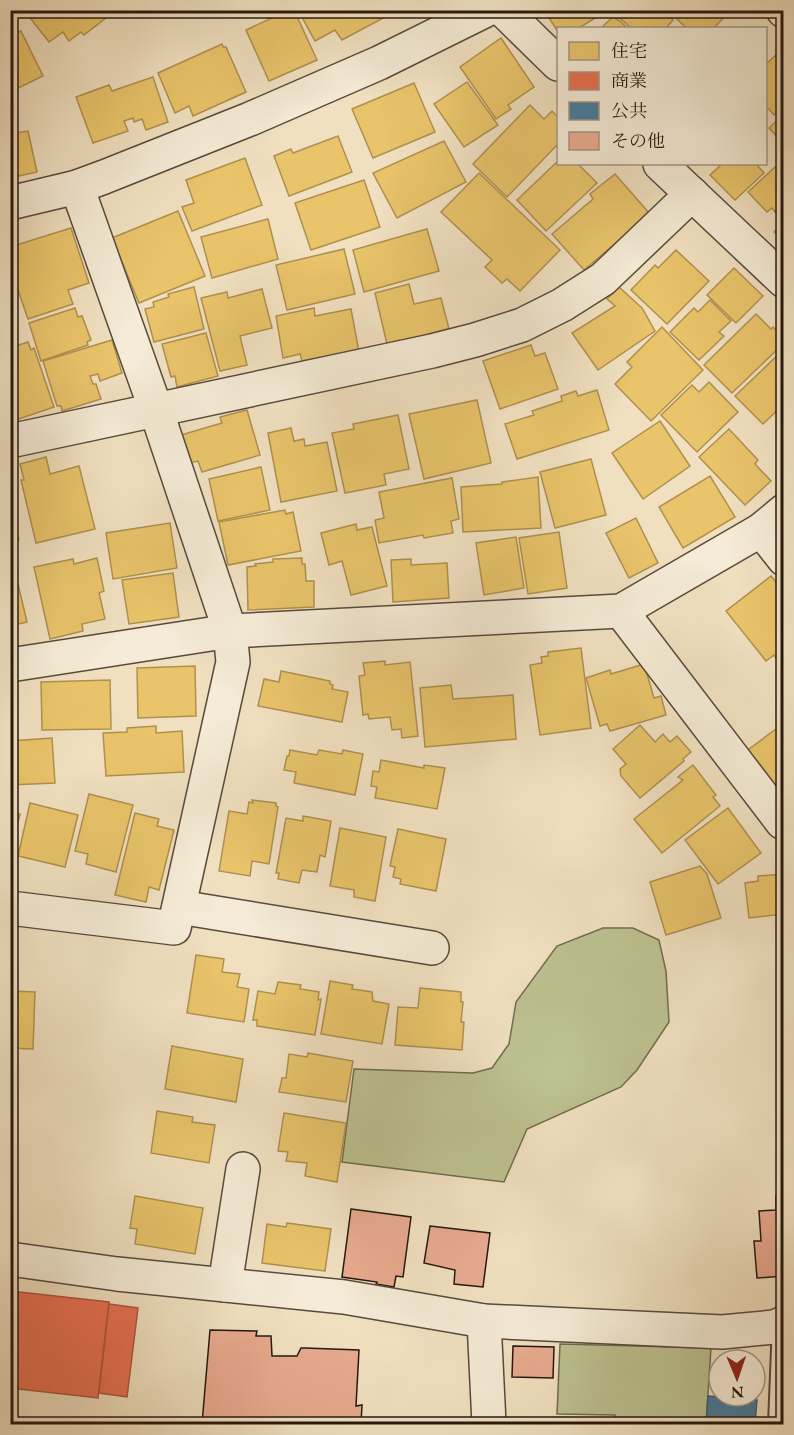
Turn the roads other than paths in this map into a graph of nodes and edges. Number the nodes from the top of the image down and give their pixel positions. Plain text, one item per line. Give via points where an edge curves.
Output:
1 (486, 10) edge
2 (503, 10) edge
3 (557, 63) edge
4 (661, 165) edge
5 (77, 187) junction
6 (692, 194) junction
7 (10, 203) edge
8 (783, 281) edge
9 (156, 410) junction
10 (10, 441) edge
11 (772, 520) edge
12 (783, 559) edge
13 (621, 611) junction
14 (231, 631) junction
15 (10, 665) edge
16 (783, 821) edge
17 (179, 907) junction
18 (10, 908) edge
19 (432, 948) dead end
20 (243, 1169) dead end
21 (10, 1259) edge
22 (225, 1285) junction
23 (484, 1321) junction
24 (783, 1324) edge
25 (489, 1425) edge
26 (780, 1425) edge

1 - 5 street via 379,63
2 - 3 street
4 - 6 street
5 - 7 street
5 - 9 street
6 - 8 street
6 - 9 street via 603,279 522,325 432,351
9 - 10 street
9 - 14 street
11 - 12 street
11 - 13 street
13 - 14 street
13 - 16 street
14 - 15 street
14 - 17 street via 233,662
17 - 18 street via 174,928
17 - 19 street
20 - 22 street
21 - 22 street
22 - 23 street via 344,1297
23 - 24 street via 722,1332
23 - 25 street
24 - 26 lane

